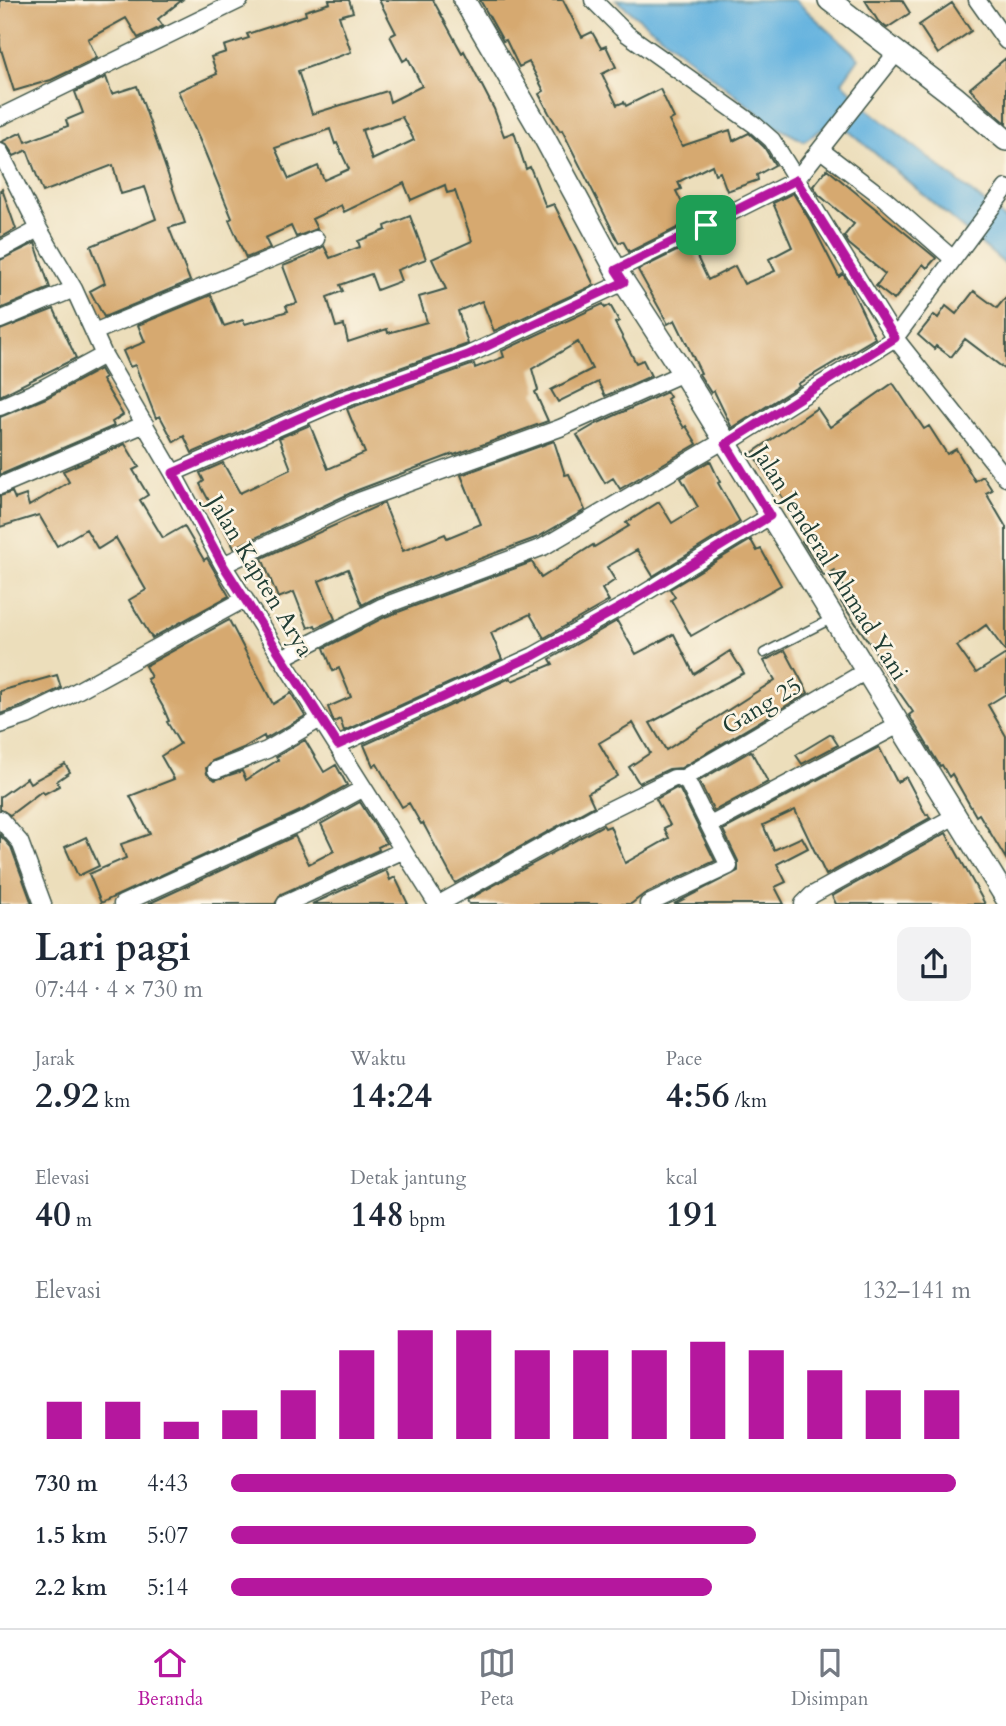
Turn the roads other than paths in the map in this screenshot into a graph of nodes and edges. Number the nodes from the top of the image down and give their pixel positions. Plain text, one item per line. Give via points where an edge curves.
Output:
1 (240, 0) edge
2 (464, 0) edge
3 (593, 0) edge
4 (830, 0) edge
5 (977, 0) edge
6 (1006, 41) edge
7 (897, 52) junction
8 (0, 117) edge
9 (1006, 141) edge
10 (822, 151) junction
11 (0, 152) edge
12 (796, 180) junction
13 (1005, 189) edge
14 (39, 229) junction
15 (316, 239) dead end
16 (0, 250) edge
17 (957, 254) junction
18 (620, 276) junction
19 (74, 289) junction
20 (0, 320) edge
21 (94, 332) junction
22 (895, 338) junction
23 (104, 355) junction
24 (683, 373) junction
25 (0, 407) edge
26 (145, 424) junction
27 (725, 442) junction
28 (173, 473) junction
29 (1006, 478) edge
30 (0, 486) edge
31 (770, 516) junction
32 (223, 565) junction
33 (245, 599) junction
34 (834, 618) junction
35 (764, 653) dead end
36 (282, 658) junction
37 (866, 671) junction
38 (320, 719) junction
39 (0, 725) edge
40 (899, 725) junction
41 (338, 745) junction
42 (216, 770) dead end
43 (682, 779) junction
44 (363, 788) junction
45 (955, 816) junction
46 (0, 818) edge
47 (710, 825) junction
48 (402, 852) junction
49 (1006, 898) edge
50 (43, 904) edge
51 (122, 904) edge
52 (285, 904) edge
53 (438, 904) edge
54 (648, 904) edge
55 (803, 904) edge

1 - 8 street
2 - 18 main road, Jalan Jenderal Ahmad Yani
3 - 12 street via 627,34 772,140
4 - 7 main road
5 - 6 street
7 - 9 main road
7 - 10 street
10 - 12 street
10 - 17 street
11 - 14 street, Jalan Kapten Arya
12 - 18 street
12 - 22 street
13 - 17 street
14 - 16 street
14 - 19 street, Jalan Kapten Arya
15 - 21 street
17 - 22 street
18 - 24 main road, Jalan Jenderal Ahmad Yani
18 - 28 street via 468,355 341,400
19 - 20 street
19 - 21 street, Jalan Kapten Arya
21 - 23 street, Jalan Kapten Arya
22 - 27 street
22 - 29 street
23 - 25 street
23 - 26 street, Jalan Kapten Arya
24 - 27 main road, Jalan Jenderal Ahmad Yani
24 - 32 street via 559,428 359,501
26 - 28 street, Jalan Kapten Arya
26 - 30 street
27 - 31 main road, Jalan Jenderal Ahmad Yani
27 - 36 street via 543,547 381,607
28 - 32 street, Jalan Kapten Arya
31 - 34 main road, Jalan Jenderal Ahmad Yani
31 - 41 street via 533,656
32 - 33 street, Jalan Kapten Arya
33 - 36 street, Jalan Kapten Arya
33 - 39 street via 66,697
34 - 35 lane
34 - 37 main road, Jalan Jenderal Ahmad Yani
36 - 38 street, Jalan Kapten Arya
37 - 40 main road, Jalan Jenderal Ahmad Yani
37 - 43 street, Gang 25
38 - 41 street, Jalan Kapten Arya
38 - 42 street via 267,750
40 - 45 main road, Jalan Jenderal Ahmad Yani
40 - 47 street
41 - 44 street, Jalan Kapten Arya
43 - 47 street
43 - 53 street, Gang 25 via 674,778 593,818
44 - 48 street, Jalan Kapten Arya
44 - 51 street via 307,819
45 - 49 main road, Jalan Jenderal Ahmad Yani
45 - 55 street
46 - 50 street via 20,842
47 - 54 street via 729,866
48 - 52 street
48 - 53 street, Jalan Kapten Arya

